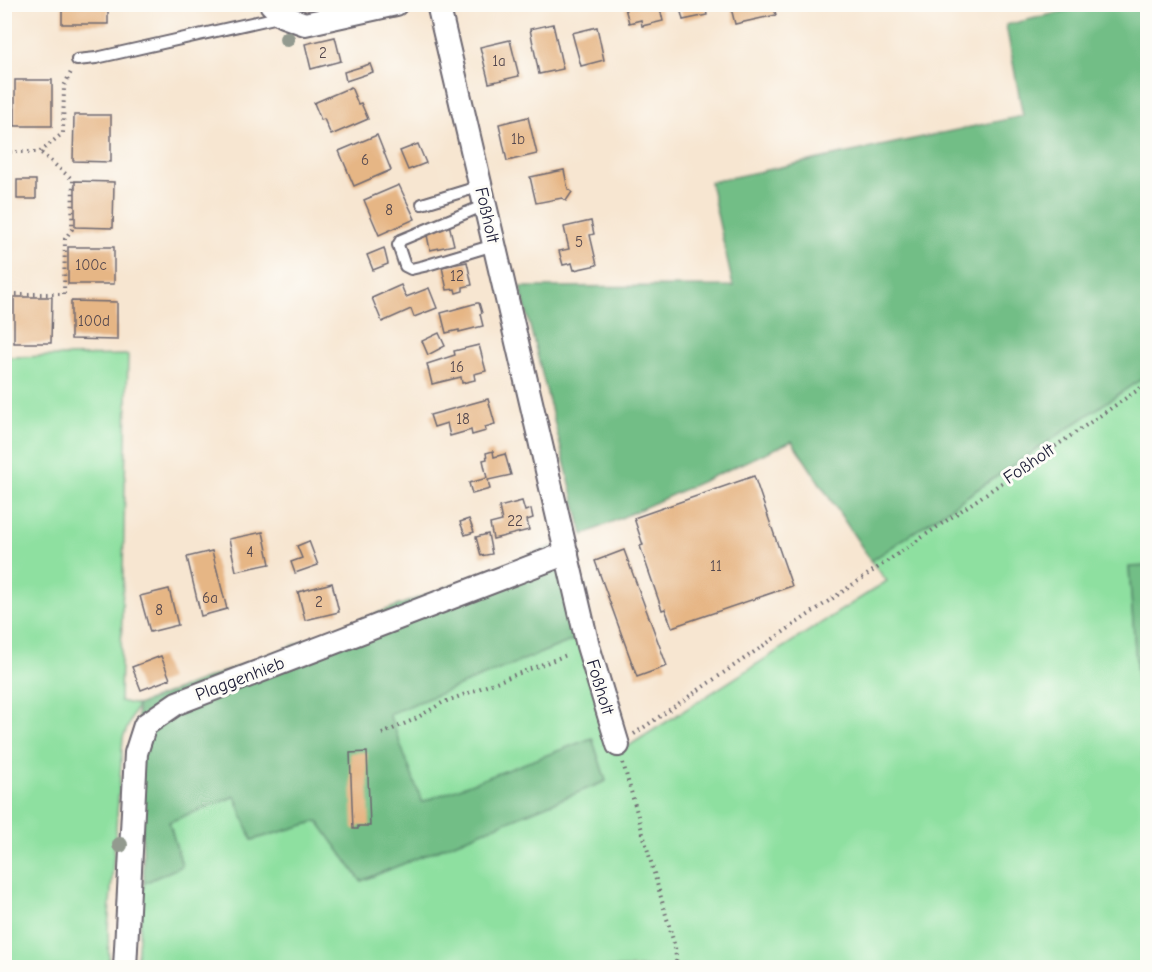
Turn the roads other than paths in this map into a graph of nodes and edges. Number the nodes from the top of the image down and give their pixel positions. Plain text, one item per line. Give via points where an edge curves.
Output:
1 (396, 4) edge
2 (438, 4) edge
3 (277, 10) edge
4 (77, 60) road end
5 (483, 195) junction
6 (422, 204) dead end
7 (494, 245) junction
8 (567, 553) junction
9 (618, 745) road end
10 (125, 968) edge

1 - 3 street via 305,24
2 - 5 street, Foßholt
3 - 4 lane
5 - 6 lane
5 - 7 street, Foßholt
5 - 7 lane via 398,245 405,266 411,269
7 - 8 street, Foßholt
8 - 9 street, Foßholt via 588,646
8 - 10 street, Plaggenhieb via 177,703 145,725 136,753

